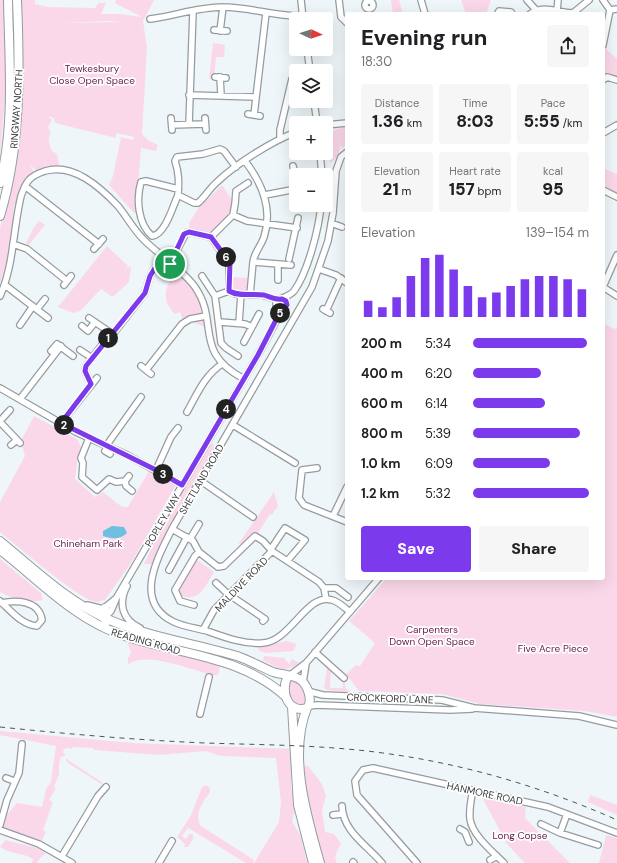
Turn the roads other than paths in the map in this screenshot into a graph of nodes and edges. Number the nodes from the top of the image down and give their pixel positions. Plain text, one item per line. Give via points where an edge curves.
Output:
1 (8, 0) edge
2 (17, 0) edge
3 (301, 0) edge
4 (339, 0) edge
5 (421, 0) edge
6 (528, 0) edge
7 (558, 0) edge
8 (589, 0) edge
9 (603, 0) edge
10 (223, 7) junction
11 (371, 8) dead end
12 (617, 8) edge
13 (536, 10) junction
14 (610, 10) junction
15 (193, 11) junction
16 (556, 11) junction
17 (302, 12) edge
18 (372, 12) edge
19 (424, 12) edge
20 (533, 12) edge
21 (566, 12) edge
22 (576, 12) edge
23 (266, 14) junction
24 (289, 16) edge
25 (151, 17) dead end
26 (345, 21) edge
27 (227, 31) dead end
28 (605, 32) edge
29 (220, 77) dead end
30 (605, 78) edge
31 (617, 80) edge
32 (289, 92) edge
33 (190, 95) junction
34 (220, 95) junction
35 (256, 97) junction
36 (248, 114) dead end
37 (345, 123) edge
38 (172, 124) dead end
39 (189, 124) junction
40 (205, 124) dead end
41 (333, 124) edge
42 (617, 125) edge
43 (605, 132) edge
44 (289, 135) edge
45 (280, 138) junction
46 (345, 154) edge
47 (245, 161) junction
48 (236, 167) junction
49 (0, 183) edge
50 (248, 183) dead end
51 (25, 186) junction
52 (289, 190) edge
53 (605, 191) edge
54 (178, 192) junction
55 (265, 195) junction
56 (617, 197) edge
57 (319, 212) edge
58 (233, 215) junction
59 (0, 216) edge
60 (298, 218) dead end
61 (331, 223) junction
62 (267, 224) junction
63 (342, 227) dead end
64 (297, 228) junction
65 (211, 237) junction
66 (13, 244) junction
67 (94, 249) dead end
68 (617, 255) edge
69 (162, 257) junction
70 (253, 262) junction
71 (170, 264) junction
72 (278, 264) junction
73 (319, 269) junction
74 (202, 276) dead end
75 (341, 278) junction
76 (68, 280) dead end
77 (278, 280) dead end
78 (345, 281) edge
79 (605, 282) edge
80 (5, 285) junction
81 (605, 288) edge
82 (229, 291) junction
83 (241, 294) junction
84 (250, 295) junction
85 (0, 296) edge
86 (215, 296) junction
87 (617, 296) edge
88 (268, 297) junction
89 (45, 299) dead end
90 (282, 300) junction
91 (35, 308) junction
92 (278, 309) junction
93 (326, 311) dead end
94 (259, 314) dead end
95 (206, 316) junction
96 (48, 318) dead end
97 (89, 318) dead end
98 (95, 322) junction
99 (220, 322) junction
100 (239, 323) junction
101 (20, 325) dead end
102 (82, 326) dead end
103 (252, 327) junction
104 (111, 333) junction
105 (244, 342) dead end
106 (61, 346) junction
107 (80, 350) dead end
108 (51, 351) dead end
109 (74, 356) dead end
110 (238, 356) dead end
111 (92, 358) junction
112 (222, 364) junction
113 (141, 366) dead end
114 (96, 377) dead end
115 (244, 379) junction
116 (91, 384) junction
117 (0, 388) edge
118 (142, 397) dead end
119 (20, 399) junction
120 (0, 410) edge
121 (187, 412) dead end
122 (0, 422) edge
123 (61, 423) junction
124 (233, 425) junction
125 (178, 428) dead end
126 (89, 438) junction
127 (10, 445) dead end
128 (107, 450) junction
129 (296, 464) dead end
130 (317, 468) dead end
131 (156, 470) junction
132 (200, 481) junction
133 (182, 485) junction
134 (132, 491) dead end
135 (345, 491) edge
136 (333, 516) junction
137 (254, 517) dead end
138 (345, 521) edge
139 (199, 524) dead end
140 (172, 529) junction
141 (188, 538) junction
142 (0, 541) edge
143 (0, 550) edge
144 (198, 550) junction
145 (271, 550) junction
146 (288, 560) junction
147 (169, 570) dead end
148 (133, 571) junction
149 (377, 580) edge
150 (216, 583) dead end
151 (324, 588) junction
152 (228, 594) junction
153 (69, 597) junction
154 (117, 597) junction
155 (348, 598) dead end
156 (197, 599) dead end
157 (326, 599) junction
158 (12, 601) junction
159 (1, 602) edge
160 (105, 608) junction
161 (9, 609) junction
162 (350, 612) junction
163 (105, 618) junction
164 (263, 621) dead end
165 (93, 623) junction
166 (203, 630) junction
167 (155, 635) junction
168 (178, 650) junction
169 (316, 652) junction
170 (306, 663) junction
171 (288, 676) junction
172 (209, 677) dead end
173 (344, 678) dead end
174 (305, 686) junction
175 (285, 696) junction
176 (292, 707) junction
177 (308, 707) junction
178 (474, 708) junction
179 (200, 714) dead end
180 (617, 725) edge
181 (22, 744) dead end
182 (6, 778) dead end
183 (14, 781) junction
184 (106, 788) dead end
185 (473, 790) junction
186 (342, 806) dead end
187 (342, 814) junction
188 (567, 814) junction
189 (333, 815) dead end
190 (541, 824) dead end
191 (0, 825) edge
192 (474, 829) junction
193 (0, 830) edge
194 (617, 832) edge
195 (560, 833) junction
196 (492, 839) dead end
197 (172, 841) dead end
198 (469, 842) dead end
199 (486, 844) junction
200 (598, 845) dead end
201 (62, 856) junction
202 (496, 856) junction
203 (490, 860) dead end
204 (414, 862) edge
205 (72, 863) edge
206 (159, 863) edge
207 (313, 863) edge
208 (320, 863) edge
209 (382, 863) edge
210 (504, 863) edge

1 - 49 highway, RINGWAY NORTH via 8,121
2 - 59 highway, RINGWAY NORTH via 19,60 16,134
3 - 17 street
4 - 26 street
5 - 19 street
6 - 13 street
7 - 16 street
8 - 22 street
9 - 14 street
10 - 15 street
10 - 23 street
10 - 27 street via 217,30
11 - 18 street
12 - 14 street
13 - 16 street via 543,8
13 - 20 street
14 - 28 street
15 - 25 street
15 - 33 street
16 - 21 street
23 - 24 street
23 - 35 street
29 - 34 street
30 - 31 street
32 - 45 street
33 - 34 street
33 - 39 street
34 - 35 street
35 - 36 street via 257,116
37 - 41 street
38 - 39 street
39 - 40 street
42 - 43 street
44 - 45 street
45 - 47 street
46 - 61 street, SHETLAND ROAD via 336,170
47 - 48 street
47 - 55 street
48 - 54 street via 217,182 198,203
48 - 54 street via 220,149 177,157 175,161 179,174
50 - 58 street via 236,191
51 - 66 street via 17,210
51 - 67 street via 101,241
51 - 69 street via 29,180 43,172 62,169 73,171 88,180 112,201 142,238
52 - 55 street
53 - 56 street
54 - 54 street via 163,230 152,236 144,224 138,203 141,182 146,181
55 - 62 street
57 - 90 street, POPLEY WAY via 310,255 299,282
58 - 62 street
58 - 65 street
60 - 64 street
61 - 63 street
61 - 73 street, SHETLAND ROAD
62 - 64 street
62 - 70 street
64 - 72 street via 290,262
65 - 71 street via 186,233
65 - 82 street via 230,263
66 - 76 street via 28,250
66 - 80 street
68 - 79 street
69 - 71 street
69 - 104 street via 150,276 145,293 113,334
70 - 72 street
70 - 84 street
71 - 95 street via 196,288
72 - 77 street
73 - 75 street
73 - 124 street, SHETLAND ROAD via 303,305
74 - 86 street
75 - 78 street
75 - 93 street
80 - 85 street
80 - 91 street
81 - 87 street
82 - 83 street
82 - 86 street
83 - 84 street
83 - 100 street
84 - 88 street
86 - 99 street
88 - 90 street
88 - 92 street
89 - 91 street
90 - 92 street, POPLEY WAY
90 - 92 street, POPLEY WAY via 286,308
91 - 96 street
91 - 101 street
92 - 115 street, POPLEY WAY via 277,318
94 - 103 street
95 - 112 street via 210,342
95 - 113 street via 190,319 182,324 148,372
97 - 98 street
98 - 102 street via 88,331
98 - 104 street
99 - 100 street
99 - 110 street via 221,343
100 - 103 street
103 - 105 street
104 - 111 street
106 - 108 street via 57,344
106 - 109 street
106 - 119 street
107 - 111 street
111 - 116 street via 85,371
112 - 115 street
112 - 121 street via 207,378
114 - 116 street
115 - 133 street, POPLEY WAY
116 - 123 street
117 - 119 street
118 - 128 street
119 - 123 street
120 - 122 street via 8,412
122 - 127 street via 18,441
123 - 126 street
124 - 129 street
124 - 132 street, SHETLAND ROAD
125 - 131 street via 171,437
126 - 128 street
126 - 134 street via 81,458 83,479 97,490 109,479 116,482 127,479 127,488
128 - 131 street
130 - 136 street via 302,470 299,498 304,505
131 - 133 street
132 - 137 street
132 - 140 street, SHETLAND ROAD
133 - 148 street, POPLEY WAY
135 - 136 street
136 - 138 street
139 - 141 street
140 - 141 street
140 - 166 street, SHETLAND ROAD via 152,573 153,599 162,613 174,622
141 - 144 street
141 - 147 street
142 - 153 highway, READING ROAD
143 - 165 highway, READING ROAD
144 - 145 street via 218,567 224,566 255,536
144 - 156 street via 175,590 180,600 193,607
145 - 146 street, MALDIVE ROAD
145 - 146 street via 285,528 296,534 304,540
145 - 152 street, MALDIVE ROAD
146 - 151 street, MALDIVE ROAD
148 - 154 street, POPLEY WAY
148 - 167 street via 123,596 124,614 132,623
149 - 162 street
150 - 152 street
151 - 155 street, MALDIVE ROAD via 336,588
151 - 157 street
152 - 164 street via 265,619
152 - 166 street, MALDIVE ROAD via 214,610
153 - 160 street via 97,609
153 - 163 highway, READING ROAD
154 - 160 street, POPLEY WAY
154 - 163 street, POPLEY WAY
157 - 162 street via 336,602
157 - 166 street, SHETLAND ROAD via 314,603 282,636 269,642 246,642
158 - 159 street
158 - 161 street
158 - 161 street via 19,600 37,609 42,620 37,626 32,626
159 - 161 street
160 - 163 highway
162 - 169 street
163 - 165 street
163 - 167 highway, READING ROAD
163 - 168 highway via 107,623 117,629
165 - 168 highway, READING ROAD via 126,637
167 - 171 highway, READING ROAD via 239,657
168 - 175 highway, READING ROAD via 224,661 258,675
169 - 170 street
169 - 173 street, CROCKFORD LANE
170 - 171 street
170 - 174 street
171 - 174 highway via 297,678
171 - 175 highway via 284,687
172 - 179 street
174 - 177 highway via 310,700
174 - 178 street, CROCKFORD LANE via 311,692 323,695 442,700
175 - 176 highway
176 - 177 highway via 300,710
176 - 207 highway via 298,805
177 - 178 street, CROCKFORD LANE via 317,705 450,710
177 - 208 highway via 301,727 301,778 308,819
178 - 180 street, CROCKFORD LANE via 579,716
181 - 183 street via 19,773
182 - 183 street
183 - 191 street
184 - 201 street via 97,798
185 - 188 street, HANMORE ROAD via 548,807
185 - 192 street via 470,813
185 - 204 street, HANMORE ROAD via 373,768 364,770 355,781 358,795
186 - 187 street
187 - 189 street
187 - 209 street via 356,839
188 - 194 street, HANMORE ROAD
188 - 195 street
190 - 195 street via 550,831
192 - 198 street via 462,830
192 - 199 street
193 - 201 street via 39,844
195 - 200 street
196 - 199 street
197 - 206 street
199 - 202 street
201 - 205 street
202 - 203 street
202 - 210 street

